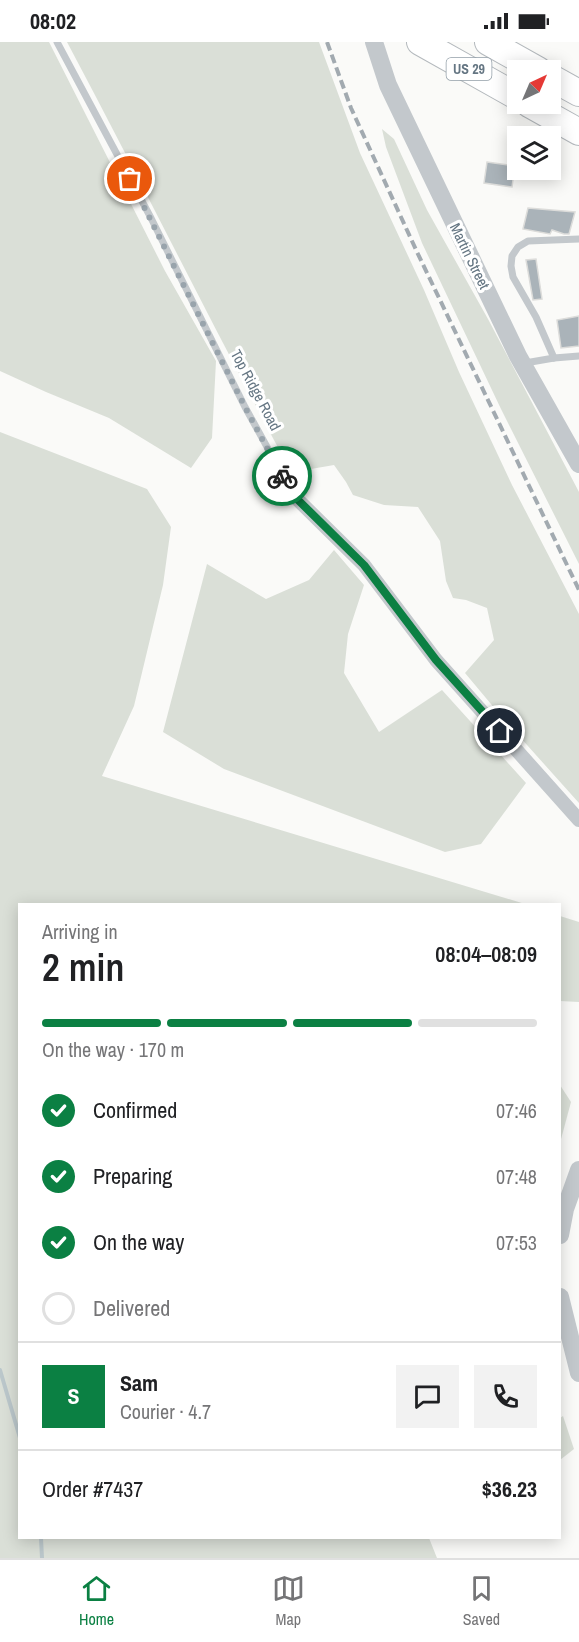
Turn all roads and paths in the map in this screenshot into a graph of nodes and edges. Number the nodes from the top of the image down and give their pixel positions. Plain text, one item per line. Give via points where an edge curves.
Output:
1 (57, 42) edge
2 (374, 42) edge
3 (420, 42) edge
4 (488, 42) edge
5 (520, 60) edge
6 (561, 83) edge
7 (507, 91) edge
8 (579, 93) edge
9 (547, 114) edge
10 (579, 132) edge
11 (579, 239) edge
12 (579, 356) edge
13 (554, 358) junction
14 (522, 364) junction
15 (579, 464) edge
16 (294, 496) joint
17 (579, 820) edge
18 (579, 1170) edge
19 (561, 1230) edge
20 (561, 1302) edge
21 (579, 1373) edge

1 - 16 lane, Top Ridge Road
2 - 14 street, Martin Street via 388,85
3 - 7 highway, US 29
4 - 5 highway, US 29
6 - 8 highway
9 - 10 highway
11 - 13 lane via 528,241 513,256 513,277
12 - 13 lane
13 - 14 lane
14 - 15 street, Martin Street
16 - 17 street, Top Ridge Road via 364,565 436,660
18 - 19 street
20 - 21 street

